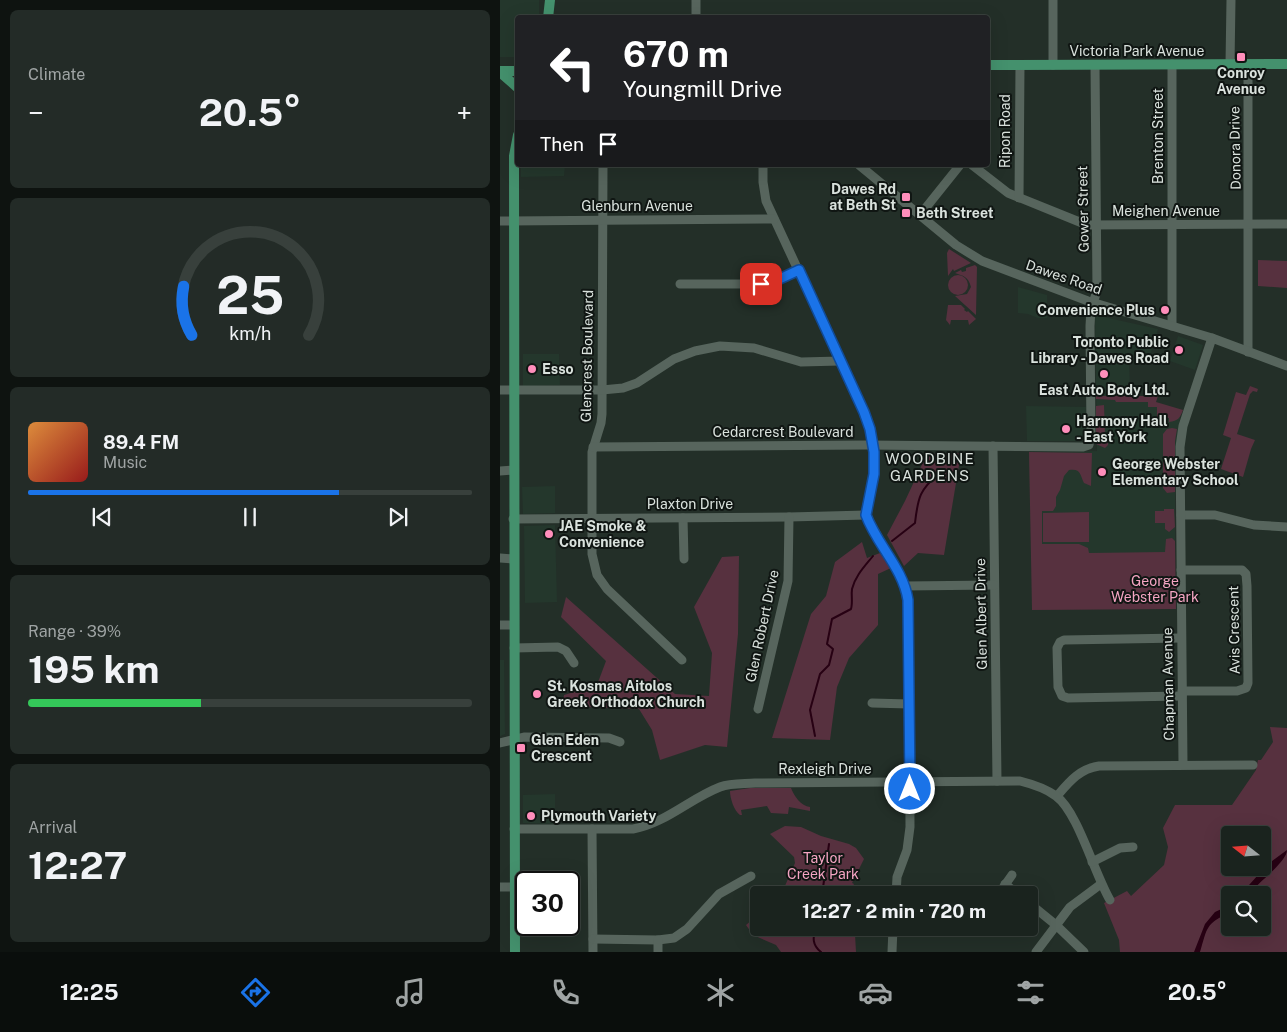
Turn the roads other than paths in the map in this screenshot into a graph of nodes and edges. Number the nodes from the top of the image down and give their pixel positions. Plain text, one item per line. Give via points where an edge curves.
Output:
1 (696, 0) edge
2 (1053, 0) edge
3 (1231, 0) edge
4 (696, 15) edge
5 (1172, 64) junction
6 (1230, 64) junction
7 (1248, 64) junction
8 (1287, 64) edge
9 (515, 65) edge
10 (990, 65) edge
11 (1020, 65) junction
12 (1052, 65) junction
13 (1095, 65) junction
14 (500, 66) edge
15 (500, 71) edge
16 (515, 71) edge
17 (515, 85) edge
18 (515, 151) edge
19 (603, 167) edge
20 (764, 167) edge
21 (861, 167) edge
22 (958, 167) edge
23 (974, 167) edge
24 (1019, 198) junction
25 (920, 216) junction
26 (774, 219) junction
27 (603, 220) junction
28 (500, 221) edge
29 (514, 221) junction
30 (1249, 224) junction
31 (1287, 224) edge
32 (1096, 225) junction
33 (1172, 225) junction
34 (799, 270) junction
35 (680, 284) dead end
36 (1094, 303) junction
37 (1172, 326) junction
38 (1212, 338) junction
39 (1248, 352) junction
40 (840, 361) junction
41 (1287, 366) edge
42 (500, 390) edge
43 (514, 390) junction
44 (602, 390) junction
45 (1090, 442) joint
46 (873, 445) junction
47 (993, 446) junction
48 (593, 447) junction
49 (514, 470) junction
50 (500, 471) edge
51 (866, 515) junction
52 (1180, 515) junction
53 (789, 517) junction
54 (592, 518) junction
55 (683, 518) junction
56 (513, 519) junction
57 (1287, 527) edge
58 (500, 558) edge
59 (513, 559) junction
60 (684, 559) dead end
61 (1181, 570) junction
62 (994, 585) junction
63 (905, 586) junction
64 (500, 625) edge
65 (513, 625) junction
66 (1181, 638) junction
67 (514, 648) junction
68 (682, 660) dead end
69 (574, 663) dead end
70 (1182, 694) junction
71 (872, 703) dead end
72 (909, 704) junction
73 (758, 709) dead end
74 (514, 739) junction
75 (620, 742) dead end
76 (500, 743) edge
77 (1184, 764) junction
78 (1253, 765) dead end
79 (997, 781) junction
80 (910, 782) junction
81 (1057, 796) junction
82 (514, 828) junction
83 (592, 829) junction
84 (1133, 847) dead end
85 (1092, 862) junction
86 (1012, 875) dead end
87 (751, 876) dead end
88 (1005, 884) joint
89 (1101, 884) junction
90 (896, 886) edge
91 (1008, 886) edge
92 (500, 887) edge
93 (514, 887) junction
94 (1110, 900) dead end
95 (1038, 910) edge
96 (1056, 925) junction
97 (893, 936) edge
98 (593, 939) junction
99 (658, 940) junction
100 (515, 952) edge
101 (593, 952) edge
102 (658, 952) edge
103 (892, 952) edge
104 (1036, 952) edge
105 (1084, 952) edge

1 - 4 street
2 - 12 street
3 - 6 street
5 - 6 main road, Victoria Park Avenue
5 - 13 main road, Victoria Park Avenue
5 - 33 street, Brenton Street
6 - 7 main road, Victoria Park Avenue
7 - 8 main road, Victoria Park Avenue
7 - 30 street, Donora Drive
9 - 14 main road
10 - 11 main road, Victoria Park Avenue
11 - 12 main road, Victoria Park Avenue
11 - 24 street, Ripon Road
12 - 13 main road, Victoria Park Avenue
13 - 32 street, Gower Street
15 - 16 main road
15 - 17 main road
18 - 29 main road
19 - 27 street, Glencrest Boulevard
20 - 26 street via 764,192
21 - 25 street, Dawes Road
22 - 25 street
23 - 24 street, Meighen Avenue via 1004,191
24 - 32 street, Meighen Avenue via 1087,225
25 - 36 street, Dawes Road via 982,261
26 - 27 street, Glenburn Avenue
26 - 34 street
27 - 29 street, Glenburn Avenue
27 - 44 street, Glencrest Boulevard
28 - 29 street, Glenburn Avenue
29 - 43 main road
30 - 31 street, Meighen Avenue
30 - 33 street, Meighen Avenue
30 - 39 street, Donora Drive
32 - 33 street, Meighen Avenue
32 - 36 street, Gower Street via 1097,291
33 - 37 street, Brenton Street
34 - 35 street via 765,284
34 - 40 street
36 - 37 street, Dawes Road
36 - 45 street, Gower Street via 1090,326
37 - 38 street, Dawes Road
38 - 39 street, Dawes Road
38 - 52 street, Chapman Avenue via 1181,437
39 - 41 street, Dawes Road
40 - 44 street via 801,362 754,348 720,346 674,359 630,386
40 - 46 street via 864,412
42 - 43 street
43 - 44 street
43 - 49 main road
44 - 48 street, Glencrest Boulevard via 602,422
45 - 47 street, Cedarcrest Boulevard via 1086,446
46 - 47 street, Cedarcrest Boulevard
46 - 48 street, Cedarcrest Boulevard
46 - 51 street via 873,483
47 - 62 street, Glen Albert Drive
48 - 54 street, Glencrest Boulevard
49 - 50 street
49 - 56 main road
51 - 53 street, Plaxton Drive
51 - 63 street
52 - 57 street via 1215,516 1254,526
52 - 61 street, Chapman Avenue
53 - 55 street, Plaxton Drive
53 - 73 street, Glen Robert Drive via 788,580
54 - 55 street, Plaxton Drive
54 - 56 street, Plaxton Drive
54 - 68 street, Glencrest Boulevard via 593,560 599,579
55 - 60 street
56 - 59 main road
58 - 59 street
59 - 65 main road
61 - 66 street, Chapman Avenue
61 - 70 street, Avis Crescent via 1236,569 1246,574 1248,673 1248,683 1242,690
62 - 63 street
62 - 79 street, Glen Albert Drive
63 - 72 street via 909,620
64 - 65 street
65 - 67 main road
66 - 70 street, Chapman Avenue
66 - 70 street via 1064,640 1057,648 1058,686 1062,696
67 - 69 street via 558,647 566,651
67 - 74 main road
70 - 77 street, Chapman Avenue
71 - 72 street
72 - 80 street
74 - 75 street via 605,738
74 - 76 street
74 - 82 main road
77 - 78 street
77 - 81 street via 1094,767 1071,779
79 - 80 street, Rexleigh Drive
79 - 81 street, Rexleigh Drive via 1032,784
80 - 83 street, Rexleigh Drive via 732,784 708,792 645,827
80 - 90 street via 909,838
81 - 85 street, Rexleigh Drive via 1071,814
82 - 83 street, Rexleigh Drive
82 - 93 main road
83 - 98 street
84 - 85 street via 1120,848
85 - 89 street, Rexleigh Drive
86 - 88 street
87 - 99 street via 719,894 682,934
88 - 91 street
89 - 94 street, Rexleigh Drive
89 - 96 street via 1070,907
92 - 93 street
93 - 100 main road
95 - 96 street
96 - 104 street
96 - 105 street
97 - 103 street
98 - 99 street
98 - 101 street
99 - 102 street

